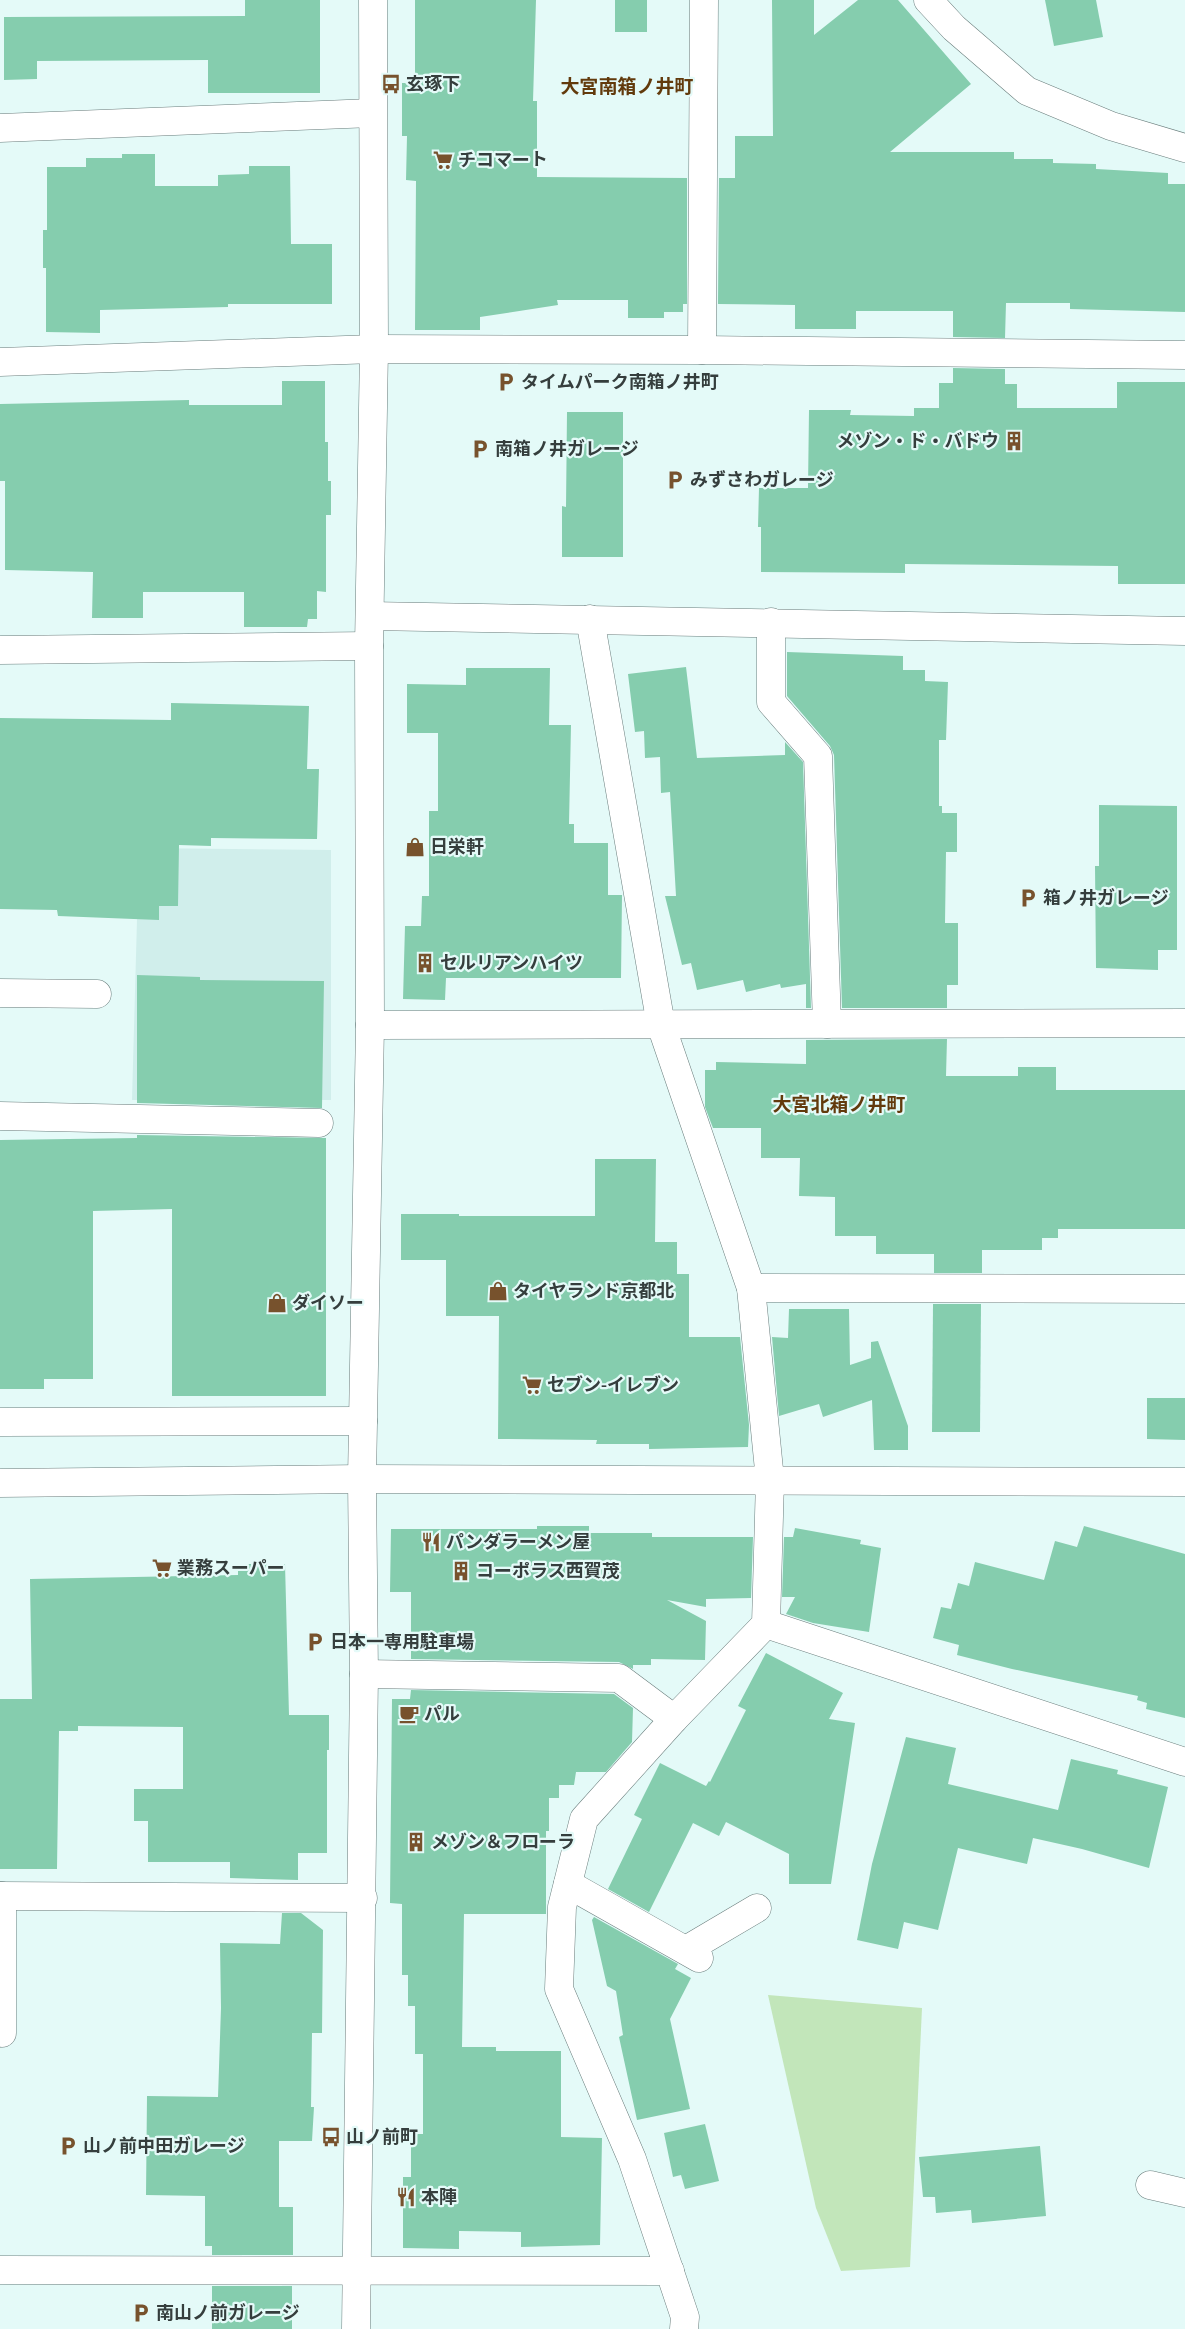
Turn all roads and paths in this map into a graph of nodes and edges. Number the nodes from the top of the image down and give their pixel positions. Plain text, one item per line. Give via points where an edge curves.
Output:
1 (373, 0) edge
2 (704, 0) edge
3 (928, 0) edge
4 (372, 113) junction
5 (0, 128) edge
6 (1185, 148) edge
7 (374, 349) junction
8 (702, 350) junction
9 (1185, 356) edge
10 (0, 362) edge
11 (370, 616) junction
12 (590, 619) junction
13 (772, 622) junction
14 (1185, 631) edge
15 (369, 646) junction
16 (0, 650) edge
17 (0, 993) edge
18 (97, 994) dead end
19 (1185, 1023) edge
20 (827, 1024) junction
21 (370, 1025) junction
22 (661, 1025) junction
23 (0, 1116) edge
24 (319, 1123) dead end
25 (751, 1288) junction
26 (1185, 1289) edge
27 (363, 1421) junction
28 (0, 1422) edge
29 (362, 1479) junction
30 (770, 1480) junction
31 (1185, 1482) edge
32 (0, 1483) edge
33 (766, 1624) junction
34 (364, 1674) junction
35 (674, 1719) junction
36 (1185, 1762) edge
37 (568, 1884) junction
38 (1, 1896) edge
39 (363, 1898) junction
40 (757, 1908) dead end
41 (2, 2033) dead end
42 (1150, 2185) dead end
43 (1185, 2193) edge
44 (0, 2270) edge
45 (357, 2271) junction
46 (670, 2271) junction
47 (356, 2329) edge
48 (684, 2329) edge

1 - 4 street
2 - 8 street
3 - 6 street via 954,28 1027,91 1111,126
4 - 5 street
4 - 7 street
7 - 8 street
7 - 10 street
7 - 11 street
8 - 9 street
11 - 12 street
11 - 15 street
12 - 13 street
12 - 22 street
13 - 14 street
13 - 20 street via 772,702 818,756
15 - 16 street
15 - 21 street
17 - 18 street
19 - 20 street
20 - 22 street
21 - 22 street
21 - 27 street
22 - 25 street
23 - 24 street
25 - 26 street
25 - 30 street
27 - 28 street
27 - 29 street
29 - 30 street
29 - 32 street
29 - 34 street
30 - 31 street
30 - 33 street
33 - 35 street
33 - 36 street
34 - 35 street via 618,1678
34 - 39 street
35 - 37 street via 584,1819
37 - 40 street via 692,1954
37 - 46 street via 562,1907 559,1988 632,2159
38 - 39 street
38 - 41 street
39 - 45 street
42 - 43 street
44 - 45 street
45 - 46 street
45 - 47 street
46 - 48 street via 685,2317

